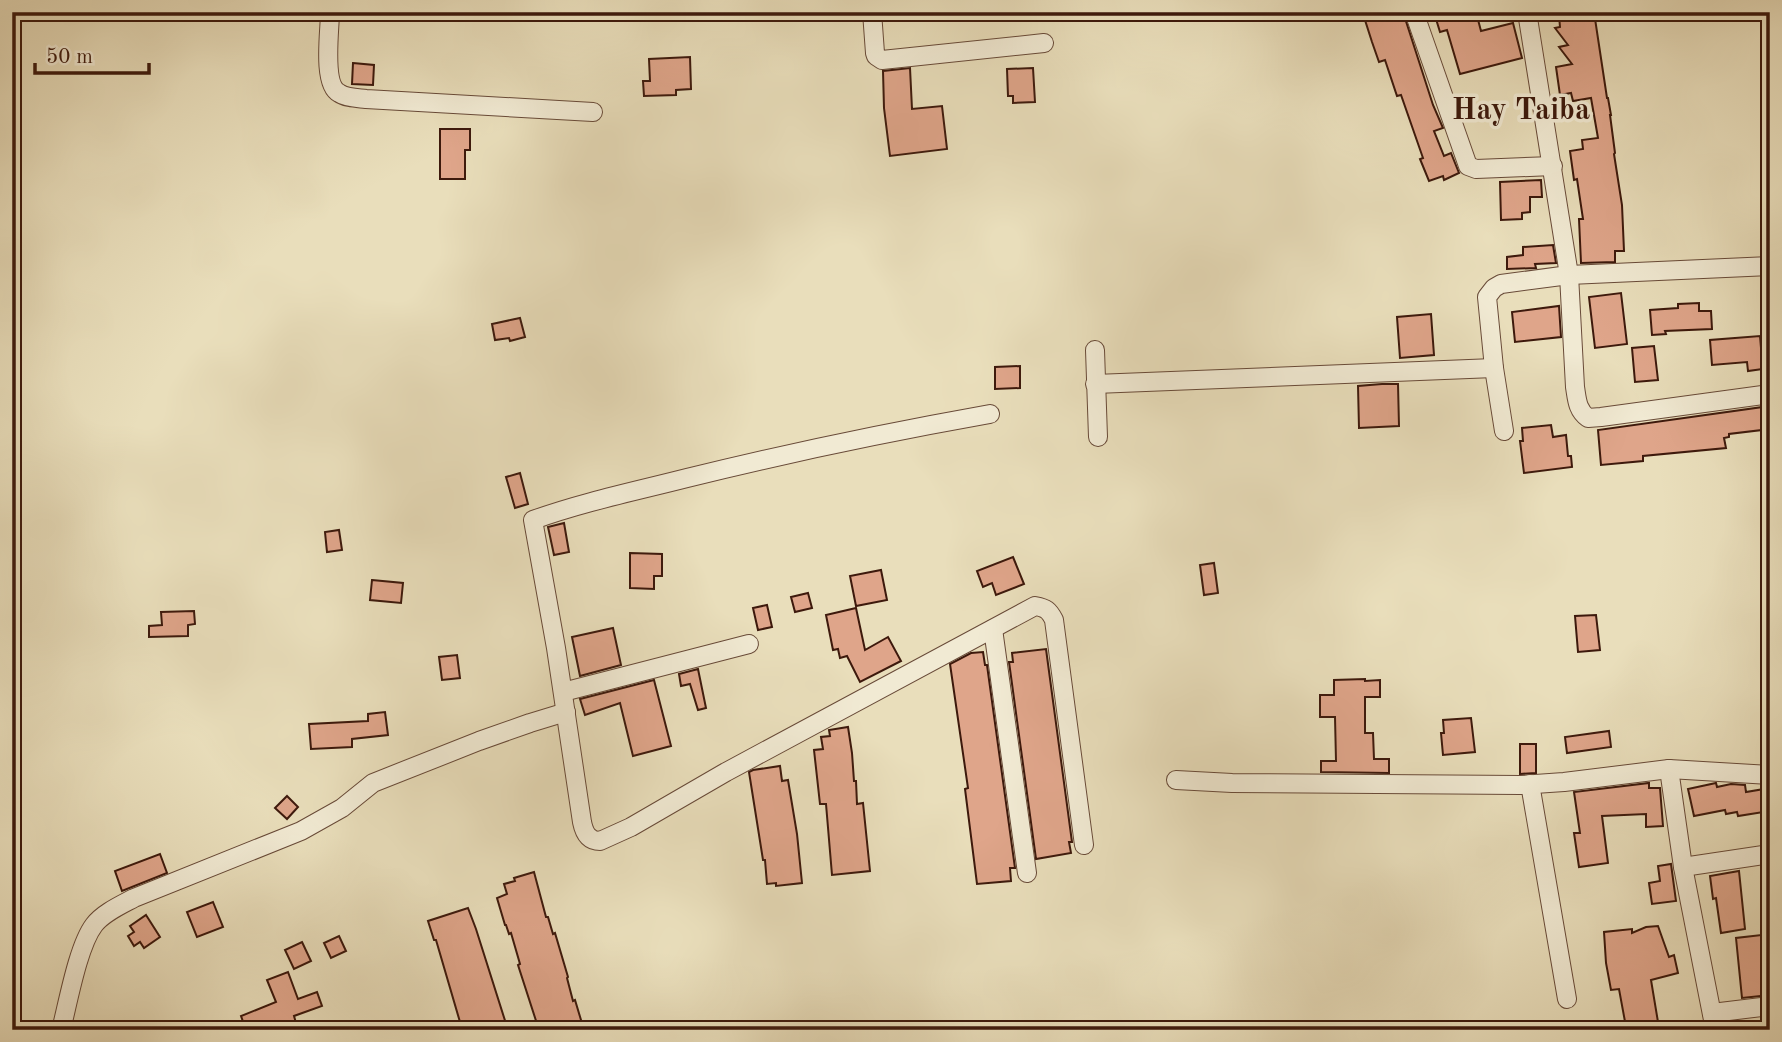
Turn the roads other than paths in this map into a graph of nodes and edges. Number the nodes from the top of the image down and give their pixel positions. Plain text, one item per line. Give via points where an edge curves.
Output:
1 (330, 12) edge
2 (872, 12) edge
3 (1414, 12) edge
4 (1527, 12) edge
5 (1044, 43) dead end
6 (593, 112) dead end
7 (1553, 166) junction
8 (1770, 266) edge
9 (1569, 275) junction
10 (1094, 350) dead end
11 (1493, 368) junction
12 (1095, 384) junction
13 (1770, 394) edge
14 (990, 414) dead end
15 (1504, 431) dead end
16 (1098, 437) dead end
17 (993, 629) junction
18 (749, 644) dead end
19 (563, 692) junction
20 (566, 712) junction
21 (1669, 769) junction
22 (1770, 775) edge
23 (1176, 779) dead end
24 (1530, 785) junction
25 (1084, 845) dead end
26 (1770, 854) edge
27 (1683, 867) junction
28 (1027, 873) dead end
29 (1567, 999) dead end
30 (1770, 1006) edge
31 (1713, 1021) edge
32 (61, 1030) edge

1 - 6 street via 329,72 339,93 366,99
2 - 5 street via 875,53 882,60
3 - 7 street via 1468,166
4 - 7 street
7 - 9 street
8 - 9 street
9 - 11 street via 1494,288 1487,297
9 - 13 street via 1577,404 1588,418
10 - 12 street
11 - 12 street
11 - 15 street
12 - 16 street
14 - 19 street via 712,472 533,520
17 - 20 street via 600,841 584,830
17 - 25 street via 1035,606 1046,608 1054,620
17 - 28 street
18 - 19 street
19 - 20 street
20 - 32 street via 373,783 302,831 111,910 94,925 81,954
21 - 22 street
21 - 24 street
21 - 27 street
23 - 24 street
24 - 29 street
26 - 27 street
27 - 31 street
30 - 31 street

